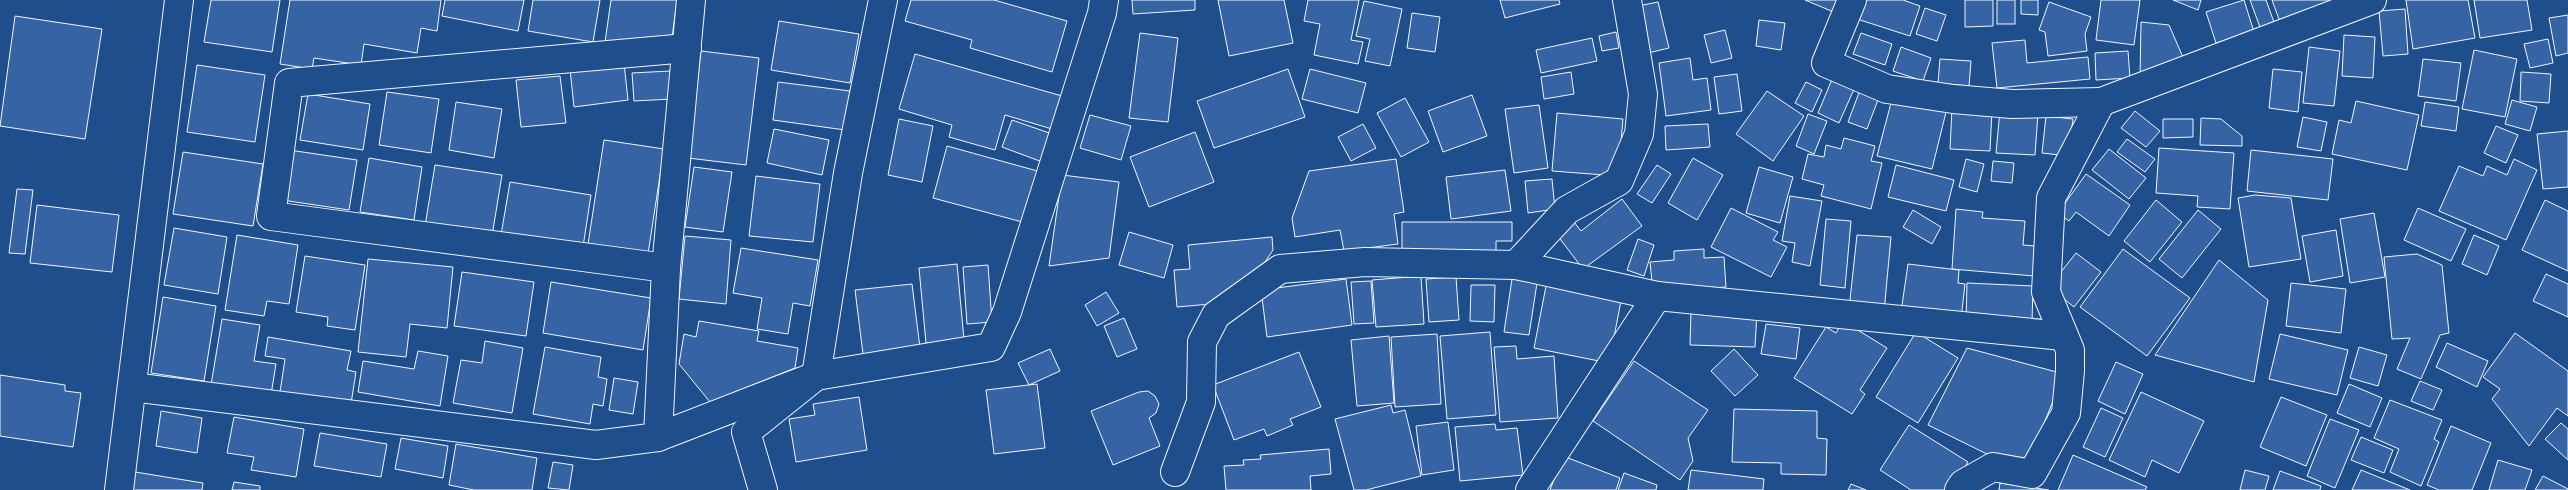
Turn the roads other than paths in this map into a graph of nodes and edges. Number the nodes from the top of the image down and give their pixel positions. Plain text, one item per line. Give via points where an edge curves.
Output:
1 (179, 0) edge
2 (691, 0) edge
3 (883, 0) edge
4 (1104, 0) edge
5 (1627, 0) edge
6 (1852, 0) edge
7 (2372, 0) edge
8 (687, 48) junction
9 (2101, 102) junction
10 (1516, 265) junction
11 (666, 268) junction
12 (1657, 296) junction
13 (2064, 336) junction
14 (816, 376) junction
15 (132, 387) junction
16 (658, 437) junction
17 (1175, 472) dead end
18 (119, 490) edge
19 (763, 490) edge
20 (1530, 490) edge
21 (1959, 490) edge

1 - 15 street
2 - 8 street
3 - 14 street via 848,173
4 - 14 street via 1007,312 991,347
5 - 10 street via 1643,94 1639,134 1619,182 1567,210
6 - 9 street via 1826,63 1886,89 2012,104
7 - 9 street
8 - 11 street
8 - 11 street via 289,83 271,216
9 - 13 street via 2051,198 2046,292
10 - 12 street
10 - 17 street via 1365,262 1280,269 1216,315 1202,342 1201,402
11 - 16 street
12 - 13 street
12 - 20 street
13 - 21 street via 2070,350 2066,413 2032,474 1993,466 1963,484
14 - 16 street
14 - 19 street via 746,432
15 - 16 street via 596,445
15 - 18 street

